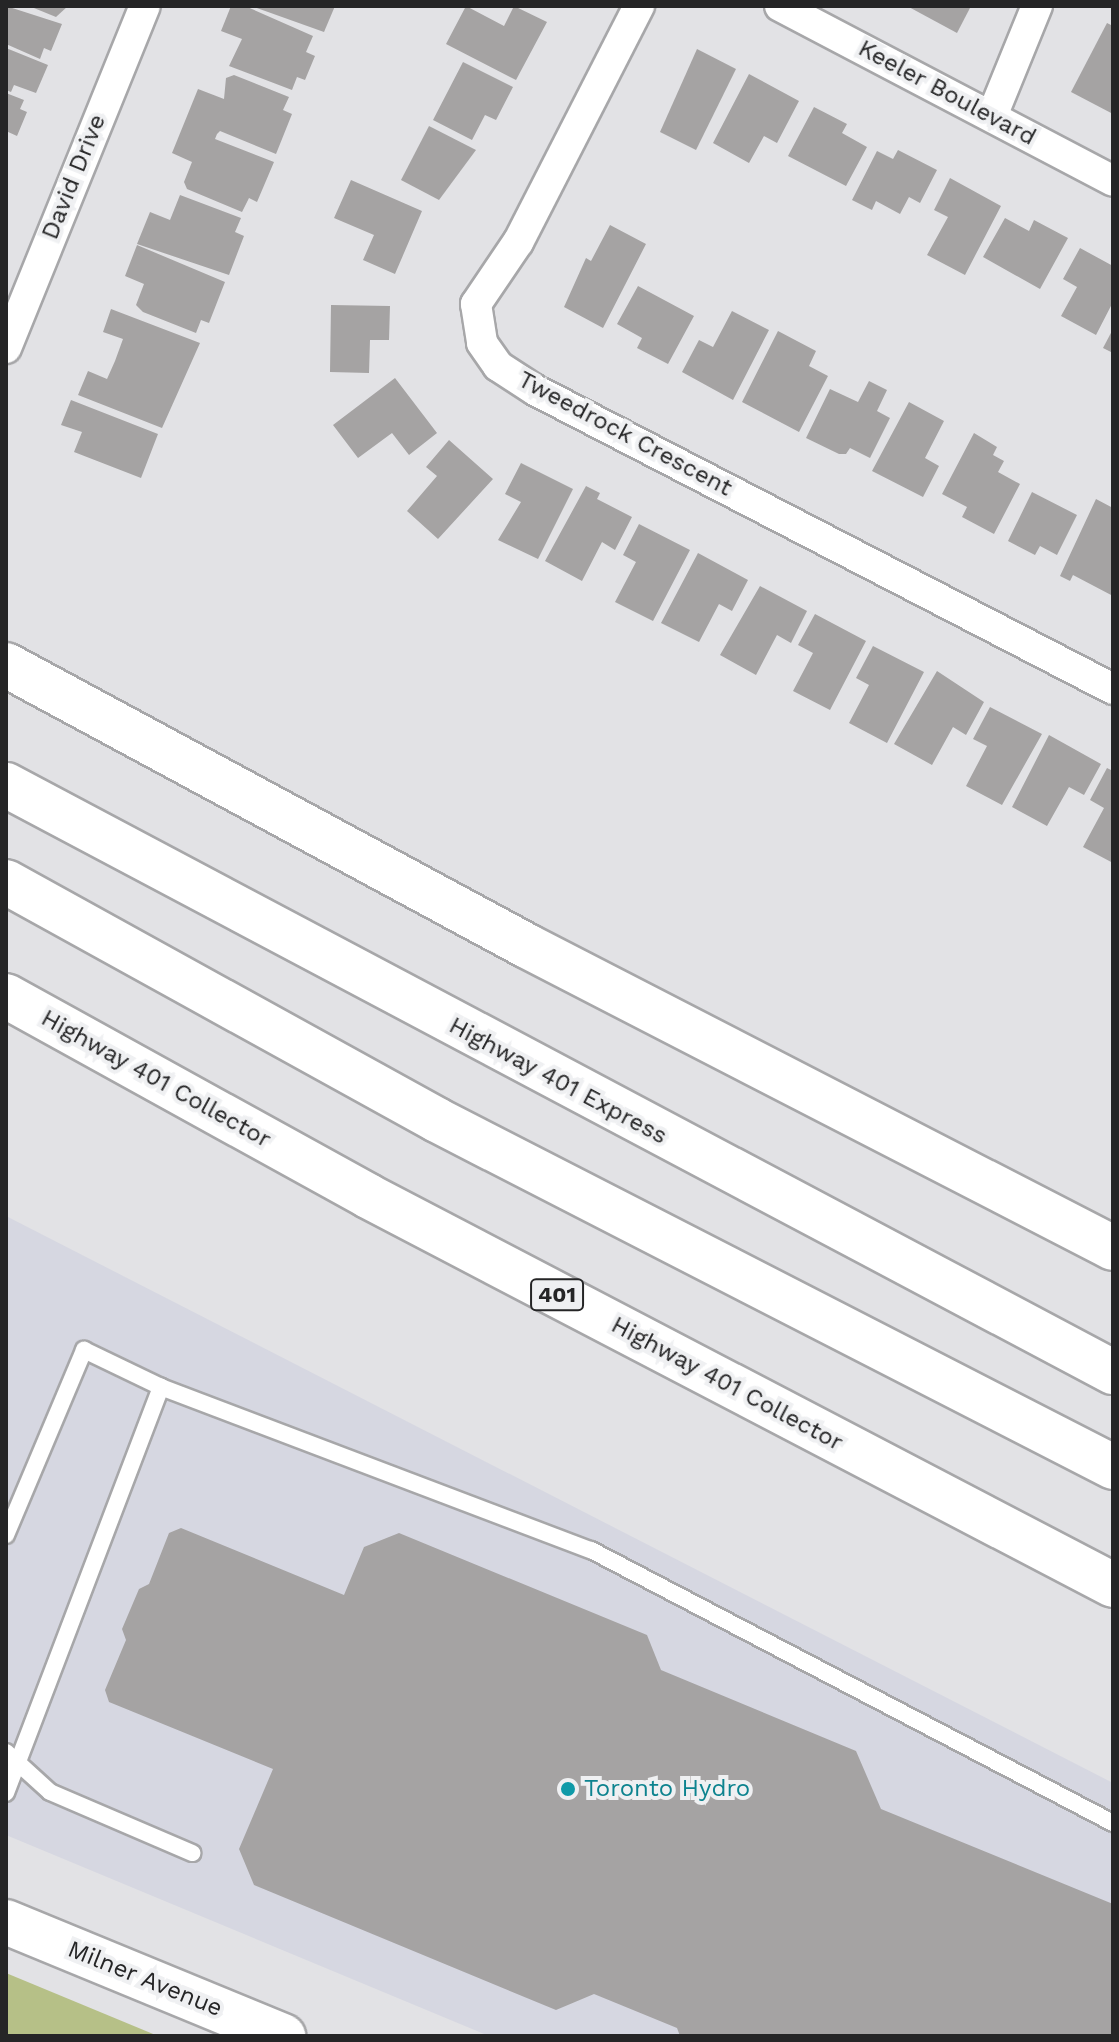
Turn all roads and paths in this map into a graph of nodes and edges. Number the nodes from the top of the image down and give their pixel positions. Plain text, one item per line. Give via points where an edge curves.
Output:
1 (145, 6) edge
2 (639, 6) edge
3 (780, 6) edge
4 (1037, 6) edge
5 (992, 116) junction
6 (1113, 181) edge
7 (6, 348) edge
8 (6, 665) edge
9 (1113, 689) edge
10 (6, 785) edge
11 (6, 882) edge
12 (6, 996) edge
13 (1113, 1248) edge
14 (1113, 1372) edge
15 (161, 1387) junction
16 (1113, 1467) edge
17 (6, 1535) edge
18 (1113, 1585) edge
19 (13, 1756) edge
20 (6, 1793) edge
21 (1113, 1823) edge
22 (192, 1853) dead end
23 (6, 1922) edge
24 (283, 2036) edge

1 - 7 street, David Drive
2 - 9 street, Tweedrock Crescent via 518,242 476,304 482,343 498,366 535,390
3 - 5 street, Keeler Boulevard
4 - 5 street
5 - 6 street, Keeler Boulevard
8 - 13 main road via 527,946
10 - 14 main road, Highway 401 Express
11 - 16 main road via 437,1120
12 - 18 main road, Highway 401 Collector / 401 via 368,1196
15 - 17 lane via 84,1350
15 - 19 lane
15 - 21 lane via 591,1550
19 - 20 lane
19 - 22 lane via 50,1792
23 - 24 main road, Milner Avenue

